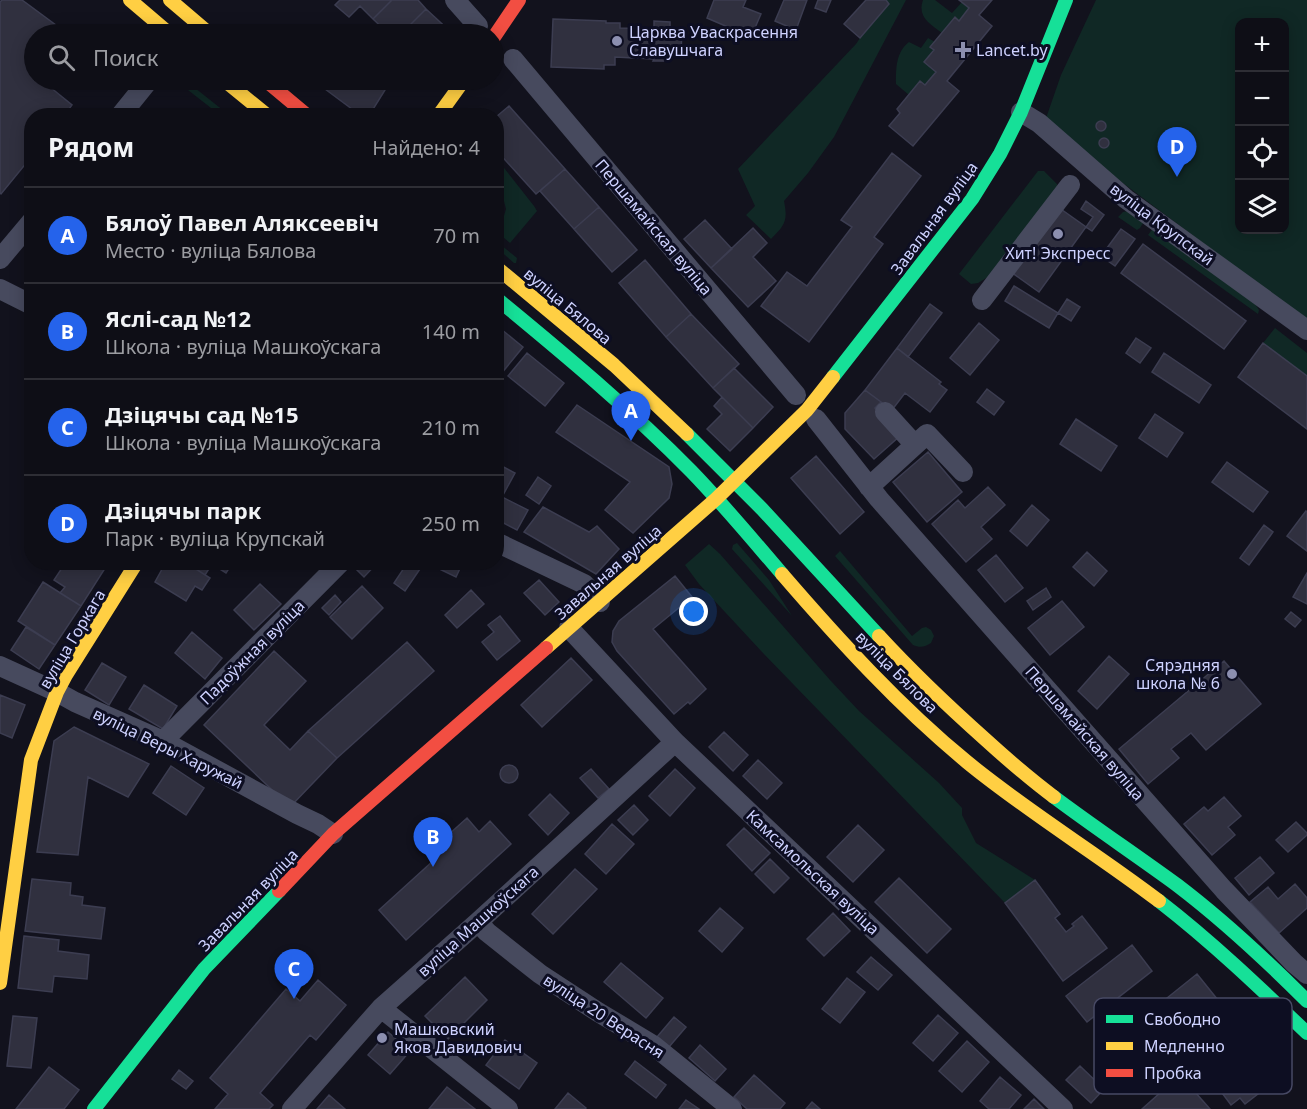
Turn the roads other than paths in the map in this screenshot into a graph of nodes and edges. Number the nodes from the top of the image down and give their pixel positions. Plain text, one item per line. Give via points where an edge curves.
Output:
1 (130, 0) edge
2 (170, 0) edge
3 (455, 0) edge
4 (519, 0) edge
5 (1066, 0) edge
6 (158, 24) edge
7 (187, 24) edge
8 (479, 24) edge
9 (493, 24) edge
10 (513, 59) dead end
11 (141, 90) edge
12 (236, 90) edge
13 (277, 90) edge
14 (457, 90) edge
15 (126, 108) edge
16 (258, 108) edge
17 (298, 108) edge
18 (444, 108) edge
19 (1021, 112) junction
20 (1070, 185) dead end
21 (24, 230) edge
22 (0, 259) edge
23 (504, 274) edge
24 (0, 289) edge
25 (982, 300) dead end
26 (24, 301) edge
27 (504, 305) edge
28 (1307, 330) edge
29 (796, 395) dead end
30 (885, 412) dead end
31 (816, 419) dead end
32 (915, 445) junction
33 (963, 472) dead end
34 (735, 481) junction
35 (869, 487) junction
36 (716, 499) junction
37 (504, 546) edge
38 (133, 570) edge
39 (333, 570) edge
40 (600, 602) junction
41 (569, 628) junction
42 (0, 666) edge
43 (57, 692) junction
44 (163, 741) junction
45 (675, 742) junction
46 (333, 834) junction
47 (478, 922) junction
48 (1307, 974) edge
49 (0, 983) edge
50 (1271, 998) edge
51 (1307, 1001) edge
52 (381, 1008) junction
53 (1292, 1018) edge
54 (1307, 1033) edge
55 (94, 1109) edge
56 (292, 1109) edge
57 (508, 1109) edge
58 (732, 1109) edge
59 (1064, 1109) edge

1 - 6 main road
2 - 7 main road
3 - 8 street
4 - 9 main road
5 - 19 main road, Завальная вуліца
10 - 29 street, Першамайская вуліца
11 - 15 street
12 - 16 main road
13 - 17 main road
14 - 18 main road
19 - 28 street, вуліца Крупскай via 1039,123 1126,200
19 - 34 main road, Завальная вуліца via 966,207 807,410
20 - 25 street
21 - 22 street
23 - 34 main road, вуліца Бялова via 614,365
24 - 26 street
27 - 36 main road, вуліца Бялова via 585,372
30 - 32 street
31 - 35 street, Першамайская вуліца
32 - 33 street via 927,434
32 - 35 street
34 - 36 main road, Завальная вуліца
34 - 51 main road, вуліца Бялова via 912,672 976,732 1032,781 1187,893
35 - 48 street, Першамайская вуліца via 1224,890
36 - 40 main road, Завальная вуліца
36 - 50 main road, вуліца Бялова via 849,648 938,737 991,781 1180,917
37 - 40 street via 584,584
38 - 43 main road, вуліца Горкага
39 - 44 street, Падоўжная вуліца
40 - 41 main road, Завальная вуліца
41 - 45 street, Камсамольская вуліца
41 - 46 main road, Завальная вуліца
42 - 43 street, вуліца Веры Харужай
43 - 44 street, вуліца Веры Харужай
43 - 49 main road, вуліца Горкага via 31,760
44 - 46 street, вуліца Веры Харужай
45 - 47 street, вуліца Машкоўскага
45 - 59 street, Камсамольская вуліца
46 - 55 main road, Завальная вуліца via 204,969
47 - 52 street, вуліца Машкоўскага
47 - 58 street, вуліца 20 Верасня via 540,974 653,1045
52 - 56 street, вуліца Машкоўскага
52 - 57 street
53 - 54 main road, вуліца Бялова

